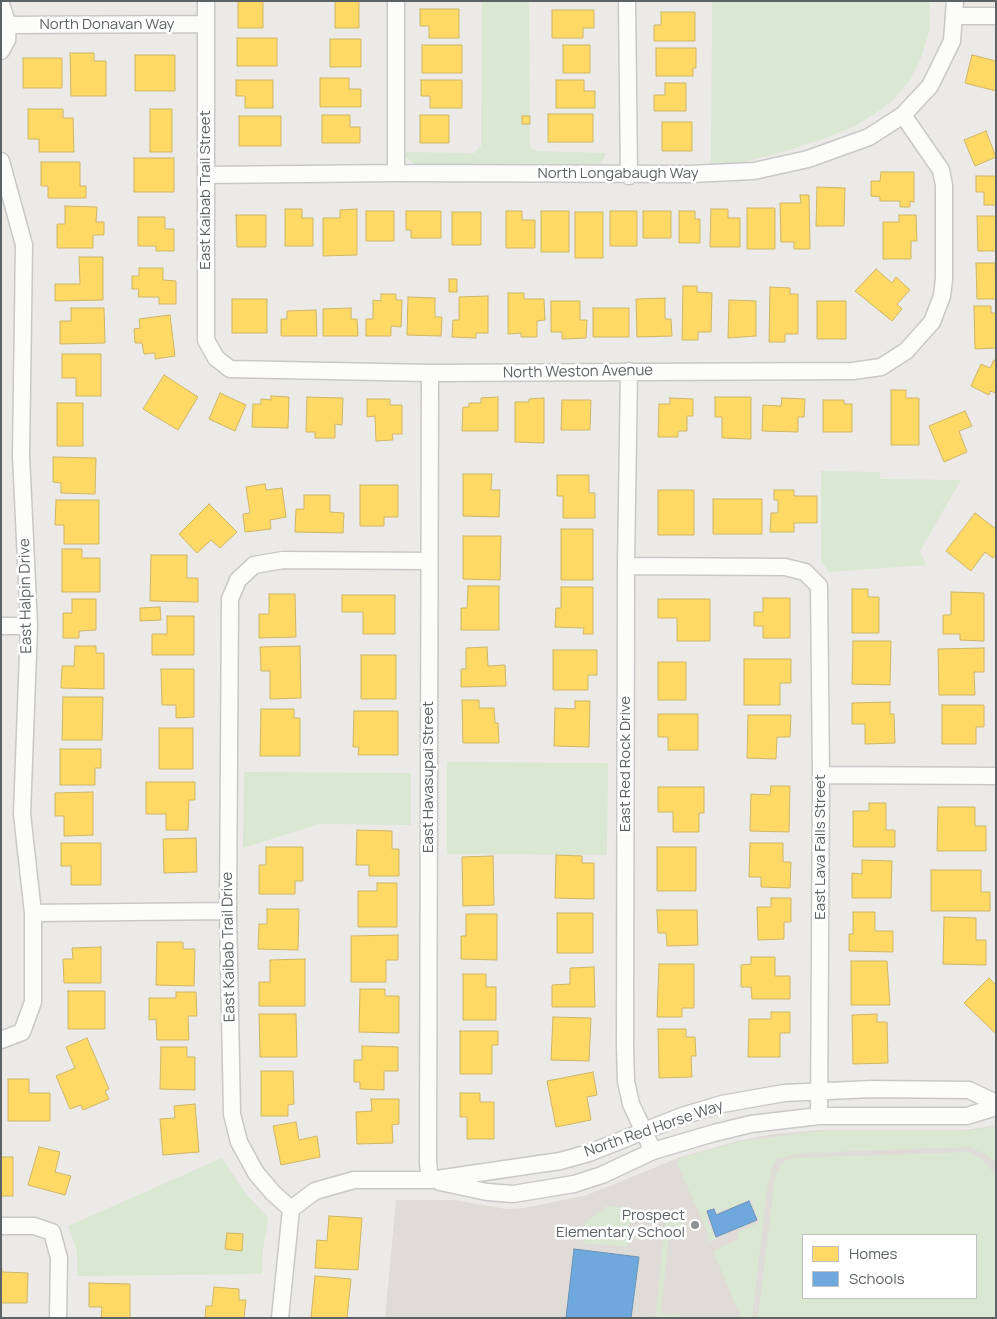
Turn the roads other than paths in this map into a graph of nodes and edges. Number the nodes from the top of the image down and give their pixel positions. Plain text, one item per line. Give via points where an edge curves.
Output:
1 (206, 1) edge
2 (396, 1) edge
3 (628, 1) edge
4 (1, 4) edge
5 (956, 8) edge
6 (996, 16) edge
7 (206, 24) junction
8 (8, 25) junction
9 (1, 51) edge
10 (903, 116) junction
11 (1, 161) edge
12 (396, 173) junction
13 (206, 175) junction
14 (629, 176) junction
15 (230, 369) joint
16 (629, 371) junction
17 (430, 373) junction
18 (429, 561) junction
19 (626, 566) junction
20 (1, 626) edge
21 (28, 626) junction
22 (822, 775) junction
23 (996, 776) edge
24 (228, 911) junction
25 (33, 913) junction
26 (1, 1040) edge
27 (820, 1090) junction
28 (996, 1103) edge
29 (996, 1107) edge
30 (819, 1116) junction
31 (643, 1132) junction
32 (653, 1151) junction
33 (430, 1180) junction
34 (291, 1208) junction
35 (1, 1226) edge
36 (58, 1318) edge
37 (280, 1318) edge

1 - 7 street, East Kaibab Trail Street
2 - 12 street
3 - 14 street
4 - 8 street
5 - 6 street
5 - 10 street, North Longabaugh Way via 952,41 930,86
7 - 8 street, North Donavan Way
7 - 13 street, East Kaibab Trail Street
8 - 9 street via 7,40
10 - 14 street, North Longabaugh Way via 869,137 808,159 754,171
10 - 16 street, North Weston Avenue via 935,158 944,185 942,296 932,322 917,342 893,361 867,370
11 - 21 street, East Halpin Drive via 24,245 21,455
12 - 13 street, North Longabaugh Way
12 - 14 street, North Longabaugh Way
13 - 15 street, East Kaibab Trail Street via 206,340 216,358
15 - 17 street, North Weston Avenue
16 - 17 street, North Weston Avenue
16 - 19 street, East Red Rock Drive
17 - 18 street, East Havasupai Street
18 - 24 street, East Kaibab Trail Drive via 283,560 254,565 238,580 230,599
18 - 33 street, East Havasupai Street
19 - 22 street, East Lava Falls Street via 784,567 805,572 814,580 819,586 820,596
19 - 31 street, East Red Rock Drive via 625,1048 626,1081 631,1104
20 - 21 street
21 - 25 street, East Halpin Drive via 22,814
22 - 23 street
22 - 27 street, East Lava Falls Street
24 - 25 street
24 - 34 street, East Kaibab Trail Drive via 232,1114 239,1142 256,1173
25 - 26 street, East Halpin Drive via 33,1002 22,1032
27 - 28 street, North Red Horse Way via 969,1090
27 - 30 street, East Lava Falls Street
27 - 31 street, North Red Horse Way via 722,1104
29 - 30 street, North Red Horse Way via 967,1116
30 - 32 street, North Red Horse Way via 751,1124
31 - 32 street, East Red Rock Drive
31 - 33 street, North Red Horse Way via 560,1161
32 - 33 street, North Red Horse Way via 574,1184 514,1194
33 - 34 street, North Red Horse Way via 354,1180 315,1191
34 - 37 street
35 - 36 street via 34,1226 52,1232 59,1258

